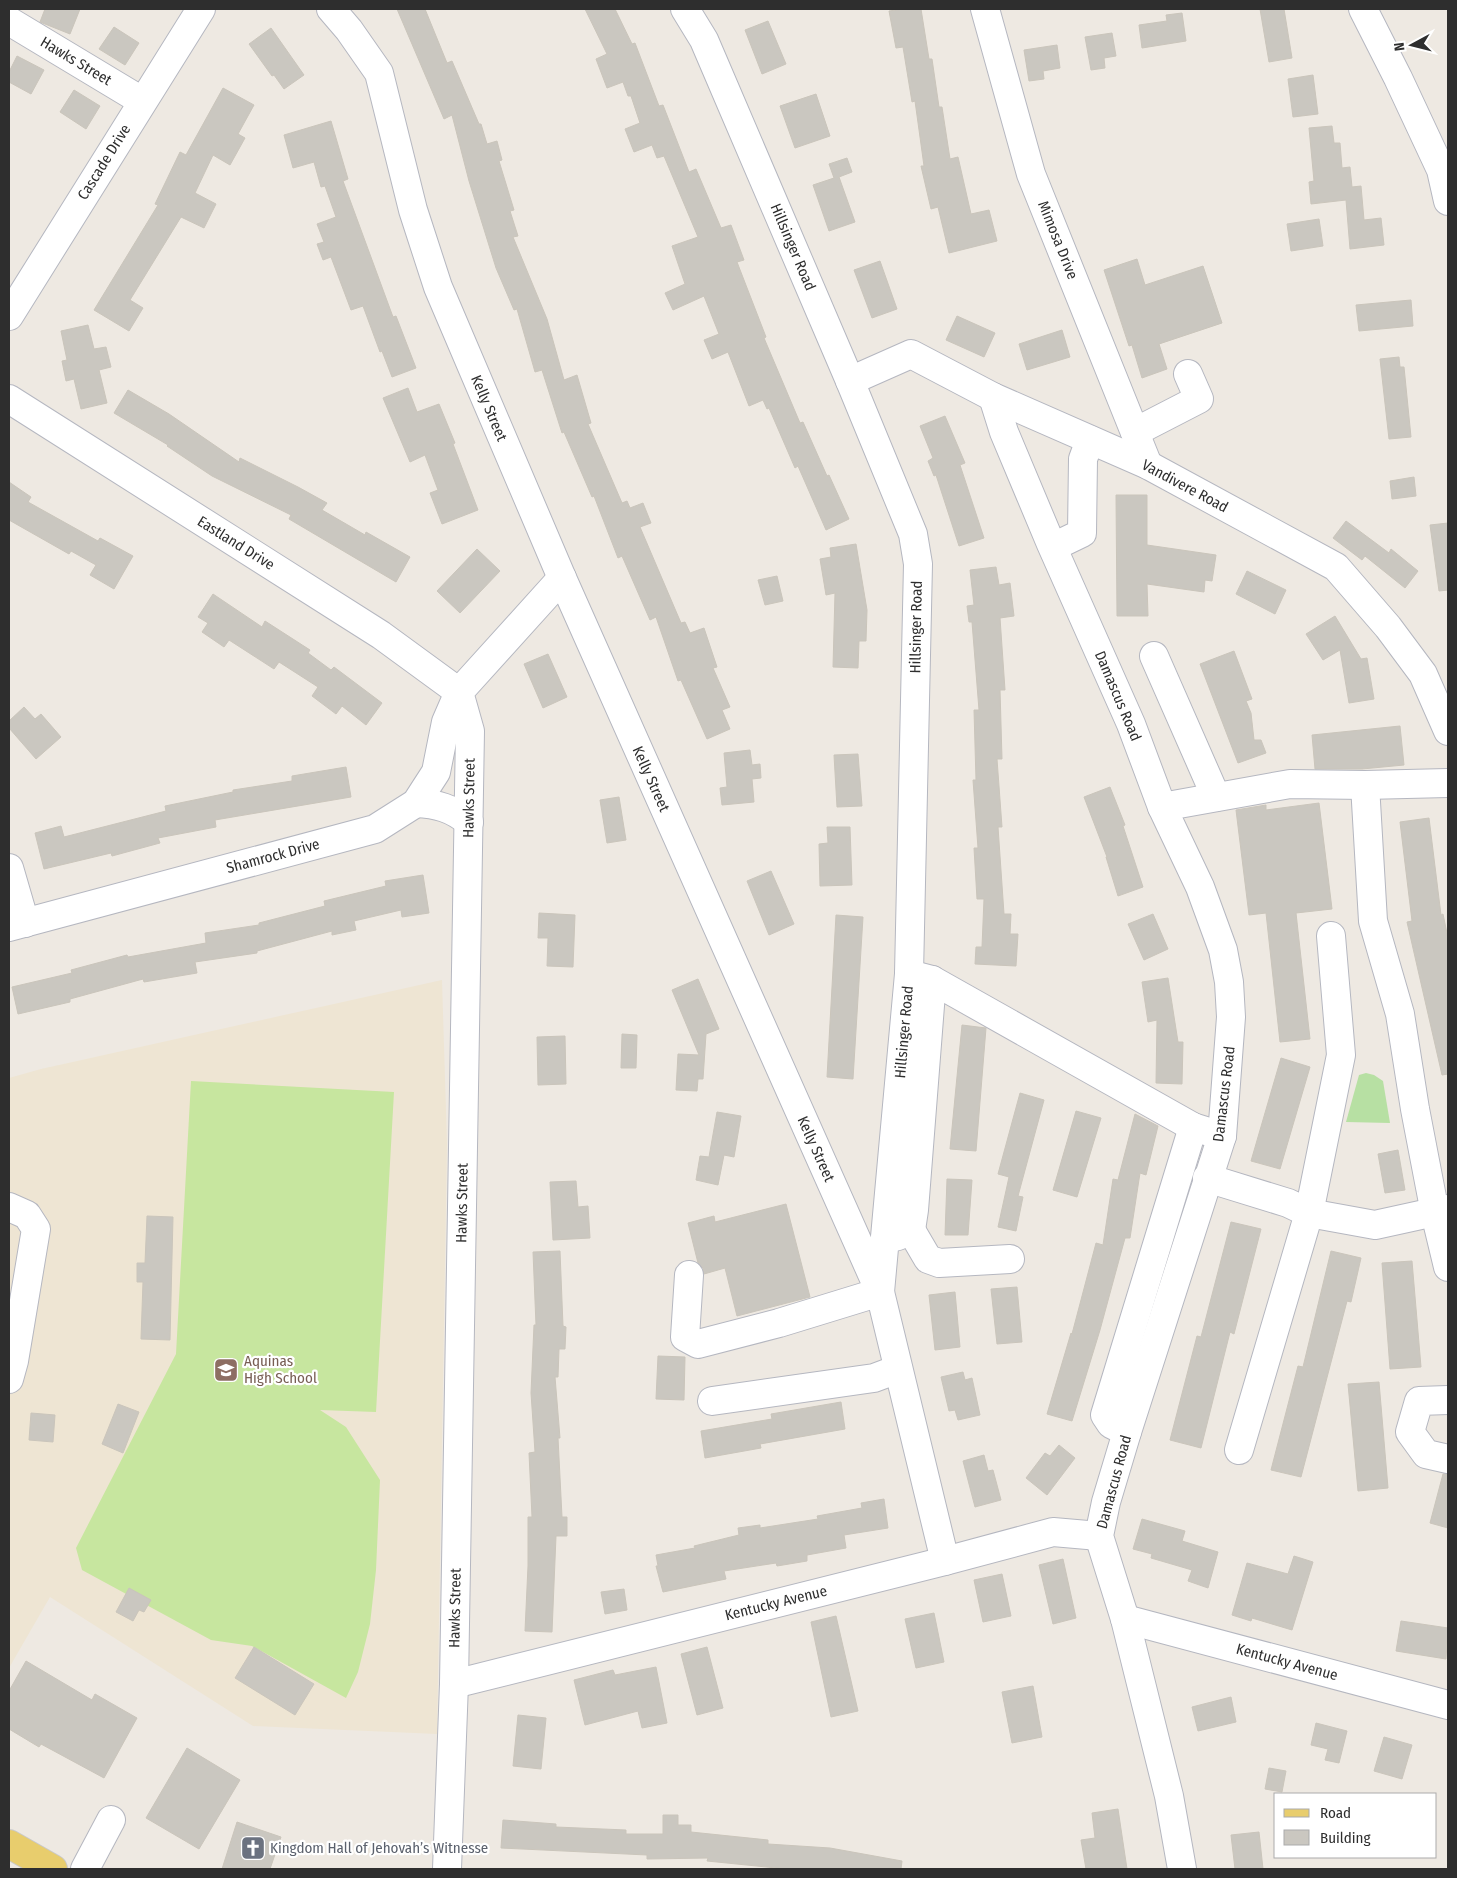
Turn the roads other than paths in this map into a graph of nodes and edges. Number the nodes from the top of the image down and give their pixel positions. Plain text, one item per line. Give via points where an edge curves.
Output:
1 (201, 9) edge
2 (331, 9) edge
3 (685, 9) edge
4 (985, 9) edge
5 (1364, 9) edge
6 (9, 21) edge
7 (142, 101) junction
8 (1448, 201) edge
9 (9, 316) edge
10 (1188, 374) dead end
11 (850, 381) junction
12 (993, 397) junction
13 (9, 399) edge
14 (1135, 432) junction
15 (1090, 440) junction
16 (1148, 465) junction
17 (1053, 547) junction
18 (562, 578) junction
19 (1154, 656) dead end
20 (459, 692) junction
21 (1448, 731) edge
22 (1448, 783) edge
23 (1366, 785) junction
24 (1216, 797) junction
25 (416, 803) junction
26 (1162, 808) junction
27 (469, 822) junction
28 (9, 868) edge
29 (17, 925) edge
30 (1331, 936) dead end
31 (920, 977) junction
32 (1193, 1127) junction
33 (1222, 1136) junction
34 (1207, 1178) junction
35 (9, 1208) edge
36 (1442, 1211) edge
37 (1309, 1213) junction
38 (911, 1230) junction
39 (885, 1239) junction
40 (1010, 1259) dead end
41 (1448, 1267) edge
42 (689, 1276) dead end
43 (1147, 1279) junction
44 (1172, 1289) junction
45 (880, 1292) junction
46 (898, 1369) junction
47 (9, 1379) edge
48 (1448, 1400) edge
49 (712, 1401) dead end
50 (1127, 1432) junction
51 (1239, 1450) dead end
52 (1448, 1459) edge
53 (1099, 1536) junction
54 (945, 1561) junction
55 (1125, 1619) junction
56 (454, 1684) junction
57 (1448, 1704) edge
58 (111, 1820) dead end
59 (9, 1844) edge
60 (53, 1869) edge
61 (85, 1869) edge
62 (447, 1869) edge
63 (1182, 1869) edge

1 - 7 street, Cascade Drive
2 - 18 street, Kelly Street via 379,73 413,210 438,287
3 - 11 street, Hillsinger Road via 704,40
4 - 14 street, Mimosa Drive via 1031,174
5 - 8 street via 1441,170
6 - 7 street, Hawks Street
7 - 9 street, Cascade Drive
10 - 14 street via 1199,399
11 - 12 street, Vandivere Road via 911,354
11 - 31 street, Hillsinger Road via 913,534 918,564
12 - 15 street, Vandivere Road
12 - 17 street, Damascus Road via 1004,432
13 - 20 street, Eastland Drive via 381,635
14 - 16 street, Mimosa Drive
15 - 16 street, Vandivere Road
15 - 17 street via 1083,459 1082,533
16 - 21 street, Vandivere Road via 1336,567 1423,674
17 - 26 street, Damascus Road via 1131,724
18 - 20 street
18 - 45 street, Kelly Street
19 - 24 street
20 - 25 street, Shamrock Drive via 446,722 436,772
20 - 27 street, Hawks Street via 470,730
22 - 23 street
23 - 24 street via 1290,784
23 - 36 street via 1373,921 1400,1014 1415,1109
24 - 26 street
25 - 27 street via 451,809
25 - 29 street, Shamrock Drive via 375,828
26 - 33 street, Damascus Road via 1200,887 1223,950 1229,982 1232,1017
27 - 56 street, Hawks Street
28 - 29 street
30 - 37 street via 1341,1055
31 - 32 street
31 - 38 street
31 - 39 street, Hillsinger Road
32 - 33 street
32 - 43 street
33 - 34 street, Damascus Road
34 - 37 street via 1288,1203
34 - 44 street, Damascus Road
35 - 47 street via 27,1215 36,1229
36 - 37 street via 1375,1225
36 - 41 street
37 - 51 street
38 - 39 street
38 - 40 street via 928,1259 939,1263
39 - 45 street, Hillsinger Road
42 - 45 street via 685,1337 698,1344
43 - 44 street
43 - 50 street via 1105,1415 1111,1424
44 - 50 street, Damascus Road
45 - 46 street, Kelly Street
46 - 49 street via 874,1378
46 - 54 street, Kelly Street
48 - 52 street via 1419,1401 1410,1432 1426,1454
50 - 53 street, Damascus Road
53 - 54 street, Kentucky Avenue via 1053,1532
53 - 55 street, Damascus Road
54 - 56 street, Kentucky Avenue
55 - 57 street, Kentucky Avenue
55 - 63 street, Damascus Road via 1169,1796
56 - 62 street, Hawks Street
58 - 61 street
59 - 60 main road

